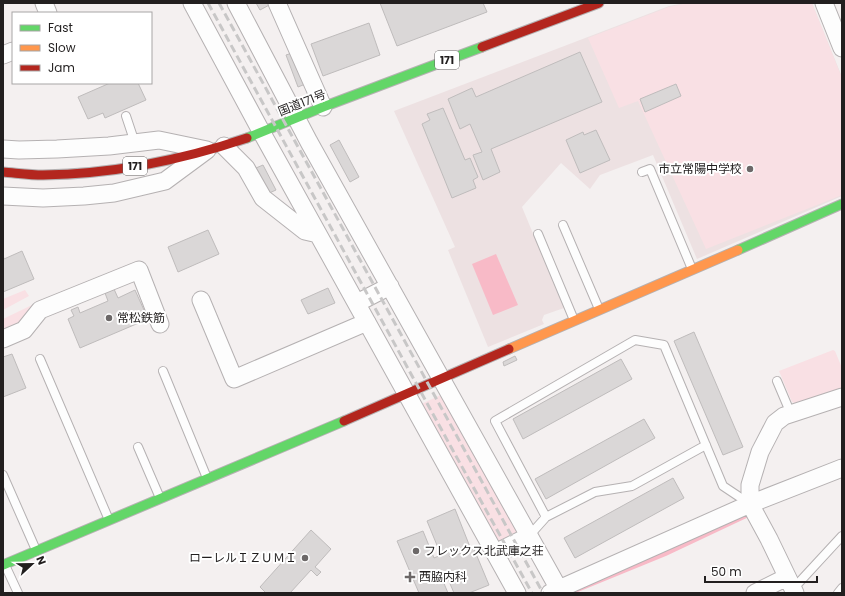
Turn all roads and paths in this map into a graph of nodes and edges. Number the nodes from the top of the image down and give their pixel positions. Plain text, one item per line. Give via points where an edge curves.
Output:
1 (192, 3) edge
2 (236, 3) edge
3 (277, 3) edge
4 (599, 3) edge
5 (824, 3) edge
6 (568, 8) edge
7 (842, 48) edge
8 (323, 107) junction
9 (126, 116) dead end
10 (296, 118) junction
11 (262, 133) junction
12 (135, 143) junction
13 (224, 146) junction
14 (3, 149) edge
15 (207, 150) junction
16 (3, 172) edge
17 (642, 172) dead end
18 (3, 196) edge
19 (842, 204) edge
20 (563, 225) dead end
21 (318, 234) junction
22 (538, 234) dead end
23 (692, 269) junction
24 (390, 286) junction
25 (200, 300) dead end
26 (357, 303) junction
27 (600, 310) junction
28 (575, 321) junction
29 (367, 322) junction
30 (160, 324) dead end
31 (14, 337) edge
32 (40, 359) dead end
33 (163, 371) dead end
34 (58, 379) dead end
35 (442, 379) junction
36 (777, 381) dead end
37 (50, 383) junction
38 (407, 394) junction
39 (842, 397) edge
40 (790, 414) junction
41 (706, 445) junction
42 (138, 447) dead end
43 (842, 468) edge
44 (3, 476) edge
45 (208, 478) junction
46 (161, 498) junction
47 (750, 504) junction
48 (546, 517) junction
49 (109, 520) junction
50 (529, 536) junction
51 (842, 536) edge
52 (36, 551) junction
53 (495, 553) junction
54 (4, 565) edge
55 (792, 586) edge
56 (842, 588) edge
57 (557, 592) edge
58 (18, 593) edge
59 (517, 593) edge
60 (755, 593) edge
61 (838, 593) edge

1 - 11 street
2 - 10 street
3 - 8 street
4 - 6 main road, 国道171号 / 171
5 - 7 street
6 - 8 main road, 国道171号 / 171
8 - 10 main road, 国道171号 / 171
9 - 12 lane
10 - 11 main road, 国道171号 / 171
10 - 24 street
11 - 13 main road, 国道171号 / 171
11 - 21 street
12 - 14 street via 57,149
12 - 15 street via 159,140
13 - 15 main road, 国道171号 / 171
13 - 21 street via 246,168 263,198 305,231
15 - 16 main road, 国道171号 / 171 via 144,165 98,171 42,175
15 - 18 street via 165,181 114,193 57,197
17 - 23 lane via 650,169
19 - 23 main road
20 - 27 lane
21 - 26 street
22 - 28 lane
23 - 27 main road
24 - 26 street
24 - 35 street
25 - 29 street via 234,379
26 - 29 street
27 - 28 main road
28 - 35 main road
29 - 38 street
30 - 31 street via 139,270 40,310 24,330
32 - 37 lane
33 - 45 lane
34 - 37 lane
35 - 38 main road
35 - 50 street
36 - 40 lane
37 - 49 lane
38 - 45 main road
38 - 53 street
39 - 40 street
40 - 47 street via 775,423 760,452 750,485
41 - 47 lane via 723,486
41 - 48 lane via 632,486 595,492
41 - 48 lane via 664,345 635,340 495,421
42 - 46 lane
43 - 47 street
44 - 52 lane
45 - 46 main road
46 - 49 main road
47 - 55 street
47 - 57 street
48 - 50 lane
49 - 52 main road
50 - 53 street
50 - 57 street
51 - 55 lane
52 - 54 main road
53 - 59 street
54 - 58 lane
55 - 60 street
56 - 61 lane

